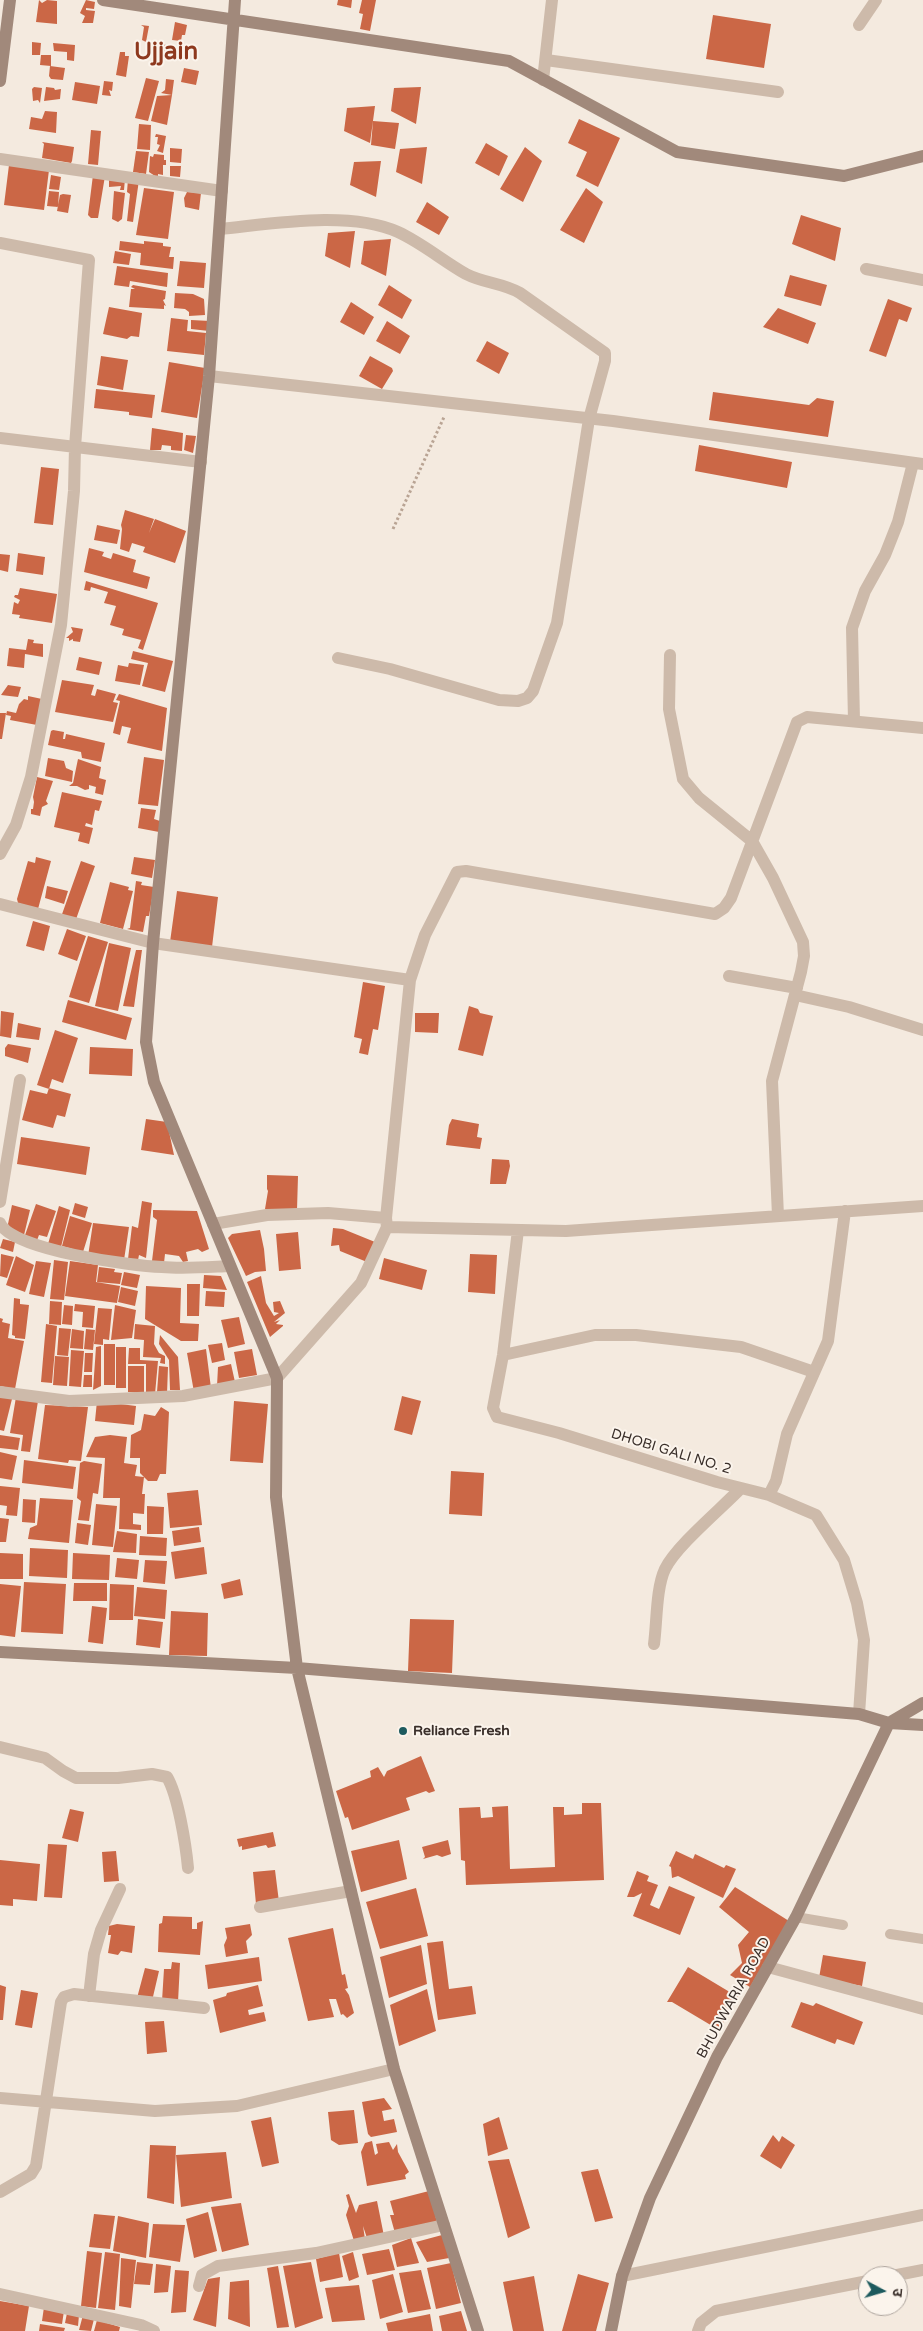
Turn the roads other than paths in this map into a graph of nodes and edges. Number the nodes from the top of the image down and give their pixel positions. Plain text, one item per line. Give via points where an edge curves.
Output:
1 (10, 0) edge
2 (103, 0) edge
3 (235, 0) edge
4 (552, 0) edge
5 (876, 0) edge
6 (234, 21) junction
7 (859, 25) dead end
8 (546, 60) junction
9 (543, 80) junction
10 (0, 81) edge
11 (778, 92) dead end
12 (923, 156) edge
13 (0, 159) edge
14 (222, 191) junction
15 (220, 229) junction
16 (0, 243) edge
17 (866, 269) dead end
18 (923, 280) edge
19 (209, 376) junction
20 (589, 418) junction
21 (0, 438) edge
22 (75, 447) junction
23 (201, 462) junction
24 (918, 463) edge
25 (670, 655) dead end
26 (338, 658) dead end
27 (854, 722) junction
28 (923, 728) edge
29 (752, 842) junction
30 (0, 854) edge
31 (0, 904) edge
32 (153, 943) junction
33 (729, 976) dead end
34 (410, 980) junction
35 (796, 992) junction
36 (923, 1030) edge
37 (20, 1080) dead end
38 (0, 1202) edge
39 (923, 1206) edge
40 (845, 1211) junction
41 (778, 1216) junction
42 (0, 1222) edge
43 (386, 1223) junction
44 (213, 1224) junction
45 (518, 1230) junction
46 (230, 1266) junction
47 (504, 1355) junction
48 (814, 1372) junction
49 (277, 1378) junction
50 (0, 1392) edge
51 (742, 1488) junction
52 (769, 1494) junction
53 (654, 1644) dead end
54 (0, 1652) edge
55 (297, 1668) junction
56 (923, 1703) edge
57 (859, 1714) junction
58 (889, 1723) junction
59 (923, 1725) edge
60 (0, 1747) edge
61 (188, 1868) dead end
62 (120, 1889) dead end
63 (351, 1891) junction
64 (260, 1907) dead end
65 (796, 1916) junction
66 (843, 1925) dead end
67 (890, 1934) dead end
68 (923, 1939) edge
69 (768, 1967) junction
70 (89, 1996) junction
71 (204, 2008) dead end
72 (923, 2009) edge
73 (394, 2069) junction
74 (0, 2098) edge
75 (46, 2102) junction
76 (0, 2192) edge
77 (923, 2215) edge
78 (444, 2225) junction
79 (923, 2270) edge
80 (908, 2273) edge
81 (622, 2276) junction
82 (858, 2283) edge
83 (199, 2286) dead end
84 (0, 2294) edge
85 (154, 2331) edge
86 (478, 2331) edge
87 (611, 2331) edge
88 (698, 2331) edge

1 - 10 street
2 - 6 street
3 - 6 street
4 - 8 street
5 - 7 street
6 - 9 street via 509,61
6 - 14 street
8 - 9 street
8 - 11 street
9 - 12 street via 677,152 844,176
13 - 14 street
14 - 15 street
15 - 19 street
15 - 20 street via 310,221 379,226 412,240 466,274 508,286 606,353
16 - 22 street via 89,260
17 - 18 street
19 - 20 street
19 - 23 street
20 - 24 street
20 - 26 street via 557,623 534,692 518,701 498,700 390,668
21 - 22 street
22 - 23 street
22 - 30 street via 61,625 31,777 16,825
23 - 32 street
24 - 27 street via 885,555 865,591 852,628
25 - 29 street via 669,709 683,779 698,798
27 - 28 street
27 - 29 street via 807,716 797,722
29 - 34 street via 731,898 715,914 457,872 425,935
29 - 35 street via 803,942 804,956
31 - 32 street
32 - 34 street
32 - 44 street via 146,1042 154,1082
33 - 35 street
34 - 43 street
35 - 36 street
35 - 41 street via 772,1081
37 - 38 street
39 - 40 street
40 - 41 street
40 - 48 street via 828,1340
41 - 45 street via 566,1231
42 - 46 street via 2,1228 28,1242 87,1258 162,1268
43 - 44 street via 328,1213 267,1216
43 - 45 street
43 - 49 street via 361,1283
44 - 46 street
45 - 47 street, DHOBI GALI NO. 2
46 - 49 street
47 - 48 street via 595,1336 636,1335 741,1347
47 - 51 street, DHOBI GALI NO. 2 via 493,1408 497,1417
48 - 52 street via 787,1434 776,1481
49 - 50 street via 183,1396 69,1401
49 - 55 street via 276,1497
51 - 52 street, DHOBI GALI NO. 2
51 - 53 street via 665,1569
52 - 57 street, DHOBI GALI NO. 2 via 816,1515 844,1560 864,1640
54 - 55 street
55 - 57 street
55 - 63 street
56 - 58 street
57 - 58 street
58 - 59 street
58 - 65 street, BHUDWARIA ROAD
60 - 61 street via 45,1758 76,1778 152,1774 167,1777 172,1786
62 - 70 street via 94,1954
63 - 64 street
63 - 73 street
65 - 66 lane
65 - 69 street, BHUDWARIA ROAD
67 - 68 lane
69 - 72 street
69 - 81 street, BHUDWARIA ROAD via 718,2057 650,2198
70 - 71 street
70 - 75 street via 70,1995 61,2002
73 - 75 street via 237,2106 155,2111
73 - 78 street
74 - 75 street
75 - 76 street via 32,2174
77 - 81 street
78 - 83 street via 316,2253 218,2266 202,2275
78 - 86 street
79 - 80 street
81 - 87 street, BHUDWARIA ROAD
82 - 88 street via 716,2311 701,2323
84 - 85 street via 141,2325

